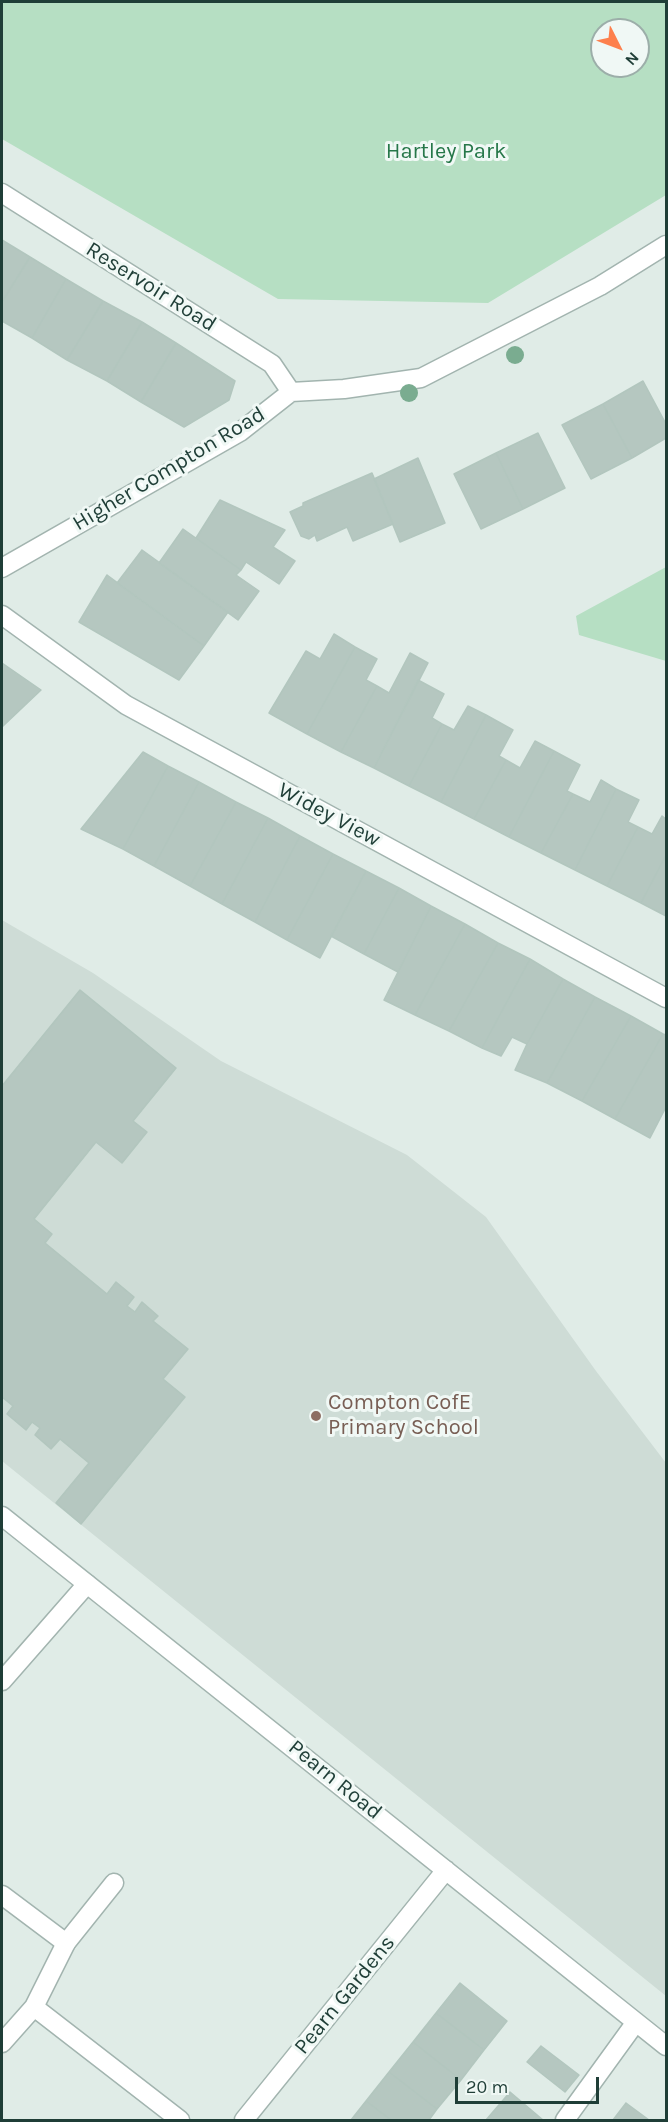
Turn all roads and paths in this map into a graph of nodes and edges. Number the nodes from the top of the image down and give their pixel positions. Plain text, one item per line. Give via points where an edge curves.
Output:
1 (2, 193) edge
2 (666, 246) edge
3 (291, 392) junction
4 (2, 568) edge
5 (2, 615) edge
6 (666, 998) edge
7 (2, 1516) edge
8 (87, 1584) junction
9 (2, 1681) edge
10 (446, 1870) junction
11 (114, 1883) dead end
12 (2, 1895) edge
13 (66, 1943) junction
14 (34, 2007) junction
15 (636, 2022) junction
16 (2, 2043) edge
17 (666, 2046) edge
18 (180, 2121) edge
19 (244, 2121) edge
20 (565, 2121) edge

1 - 3 street, Reservoir Road via 272,364
2 - 3 street via 600,286 421,378
3 - 4 street, Higher Compton Road via 240,432
5 - 6 street, Widey View via 126,705
7 - 8 street, Pearn Road
8 - 9 street
8 - 10 street, Pearn Road
10 - 15 street, Pearn Road
10 - 19 street, Pearn Gardens
11 - 13 street
12 - 13 street
13 - 14 street
14 - 16 street
14 - 18 street
15 - 17 street, Pearn Road
15 - 20 street

